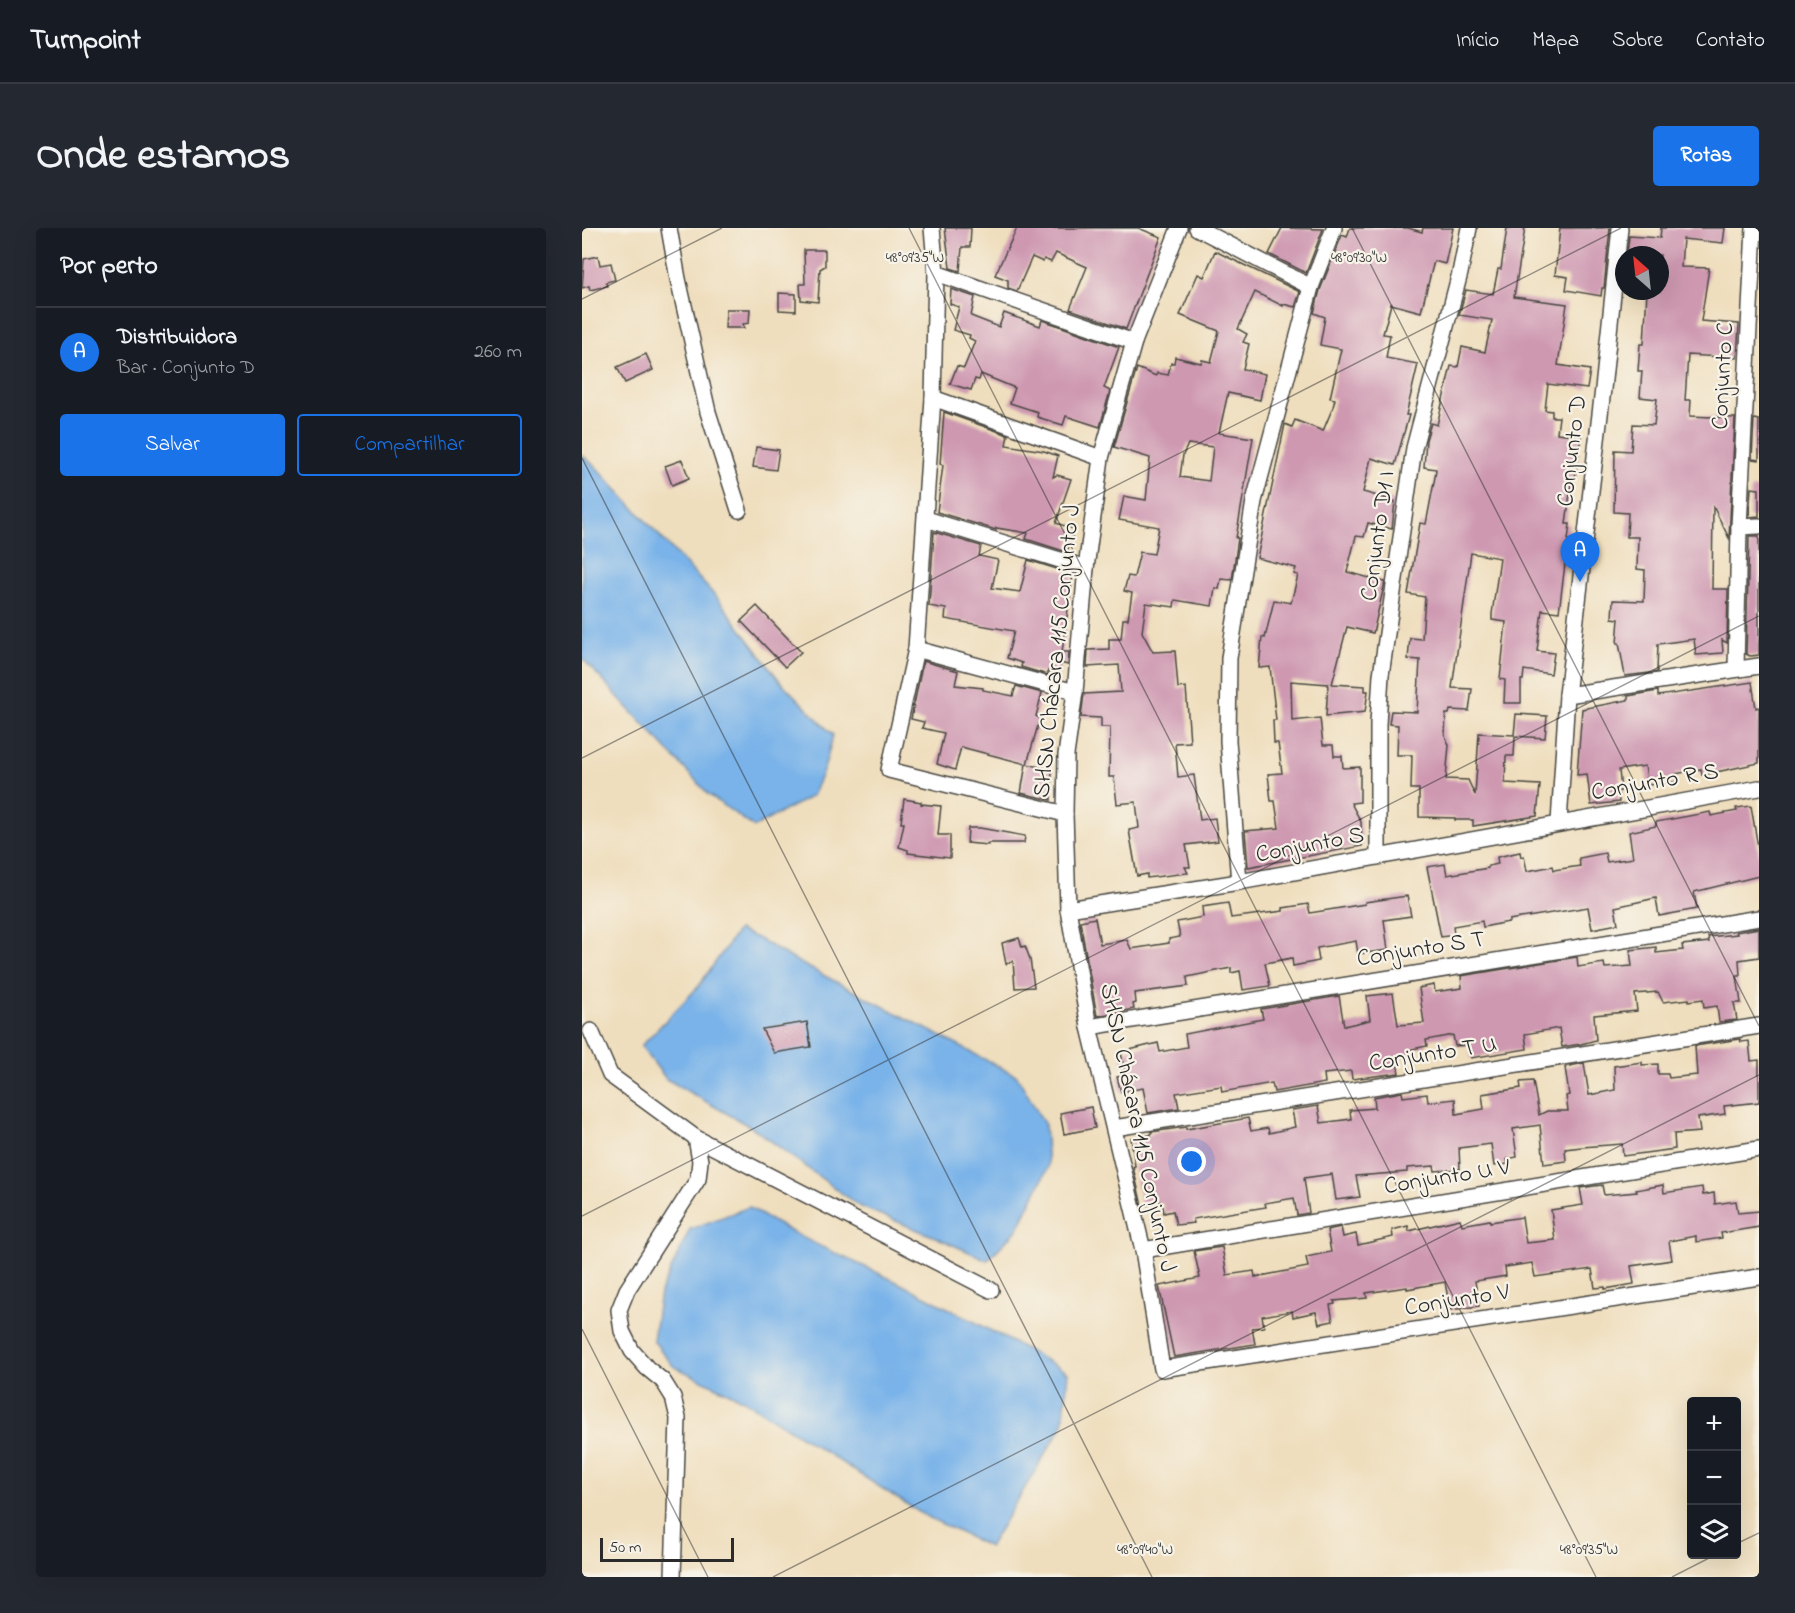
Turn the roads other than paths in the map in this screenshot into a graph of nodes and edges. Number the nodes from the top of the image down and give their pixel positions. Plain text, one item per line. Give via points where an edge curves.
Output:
1 (669, 228) edge
2 (932, 228) edge
3 (1179, 228) edge
4 (1197, 228) edge
5 (1334, 228) edge
6 (1469, 228) edge
7 (1620, 228) edge
8 (1754, 228) edge
9 (936, 273) junction
10 (1311, 287) junction
11 (1134, 342) junction
12 (933, 398) junction
13 (1101, 458) junction
14 (740, 510) dead end
15 (926, 519) junction
16 (1759, 526) edge
17 (1739, 527) junction
18 (1086, 568) junction
19 (916, 649) junction
20 (1759, 666) edge
21 (1736, 669) junction
22 (1075, 692) junction
23 (1567, 695) junction
24 (1759, 788) edge
25 (1065, 814) junction
26 (1559, 823) junction
27 (1378, 856) junction
28 (1239, 882) junction
29 (1068, 909) junction
30 (1759, 918) edge
31 (1759, 1026) edge
32 (1089, 1027) junction
33 (591, 1031) dead end
34 (1114, 1128) junction
35 (696, 1138) junction
36 (1759, 1149) edge
37 (1143, 1250) junction
38 (1759, 1277) edge
39 (991, 1290) dead end
40 (1162, 1369) joint
41 (673, 1577) edge

1 - 14 street via 708,412
2 - 9 street
3 - 11 street, SHSN Chácara 115 Conjunto J
4 - 10 street
5 - 10 street
6 - 27 street, Conjunto D1 I via 1414,448 1381,675
7 - 23 street, Conjunto D
8 - 17 street, Conjunto C
9 - 11 street
9 - 12 street
10 - 28 street via 1254,501 1229,658 1227,741
11 - 13 street, SHSN Chácara 115 Conjunto J
12 - 13 street
12 - 15 street
13 - 18 street, SHSN Chácara 115 Conjunto J
15 - 18 street
15 - 19 street
16 - 17 street
17 - 21 street, Conjunto C
18 - 22 street, SHSN Chácara 115 Conjunto J
19 - 22 street
19 - 25 street via 889,770
20 - 21 street
21 - 23 street
22 - 25 street, SHSN Chácara 115 Conjunto J via 1066,755
23 - 26 street, Conjunto D
24 - 26 street, Conjunto R S
25 - 29 street, SHSN Chácara 115 Conjunto J
26 - 27 street, Conjunto S
27 - 28 street, Conjunto S
28 - 29 street, Conjunto S
29 - 32 street, SHSN Chácara 115 Conjunto J
30 - 32 street, Conjunto S T
31 - 34 street, Conjunto T U
32 - 34 street, SHSN Chácara 115 Conjunto J
33 - 35 street via 610,1075
34 - 37 street, SHSN Chácara 115 Conjunto J
35 - 39 street
35 - 41 street via 698,1179 632,1281 619,1310 622,1331 632,1351 663,1381 673,1397 678,1418
36 - 37 street, Conjunto U V
37 - 40 street, SHSN Chácara 115 Conjunto J
38 - 40 street, Conjunto V

